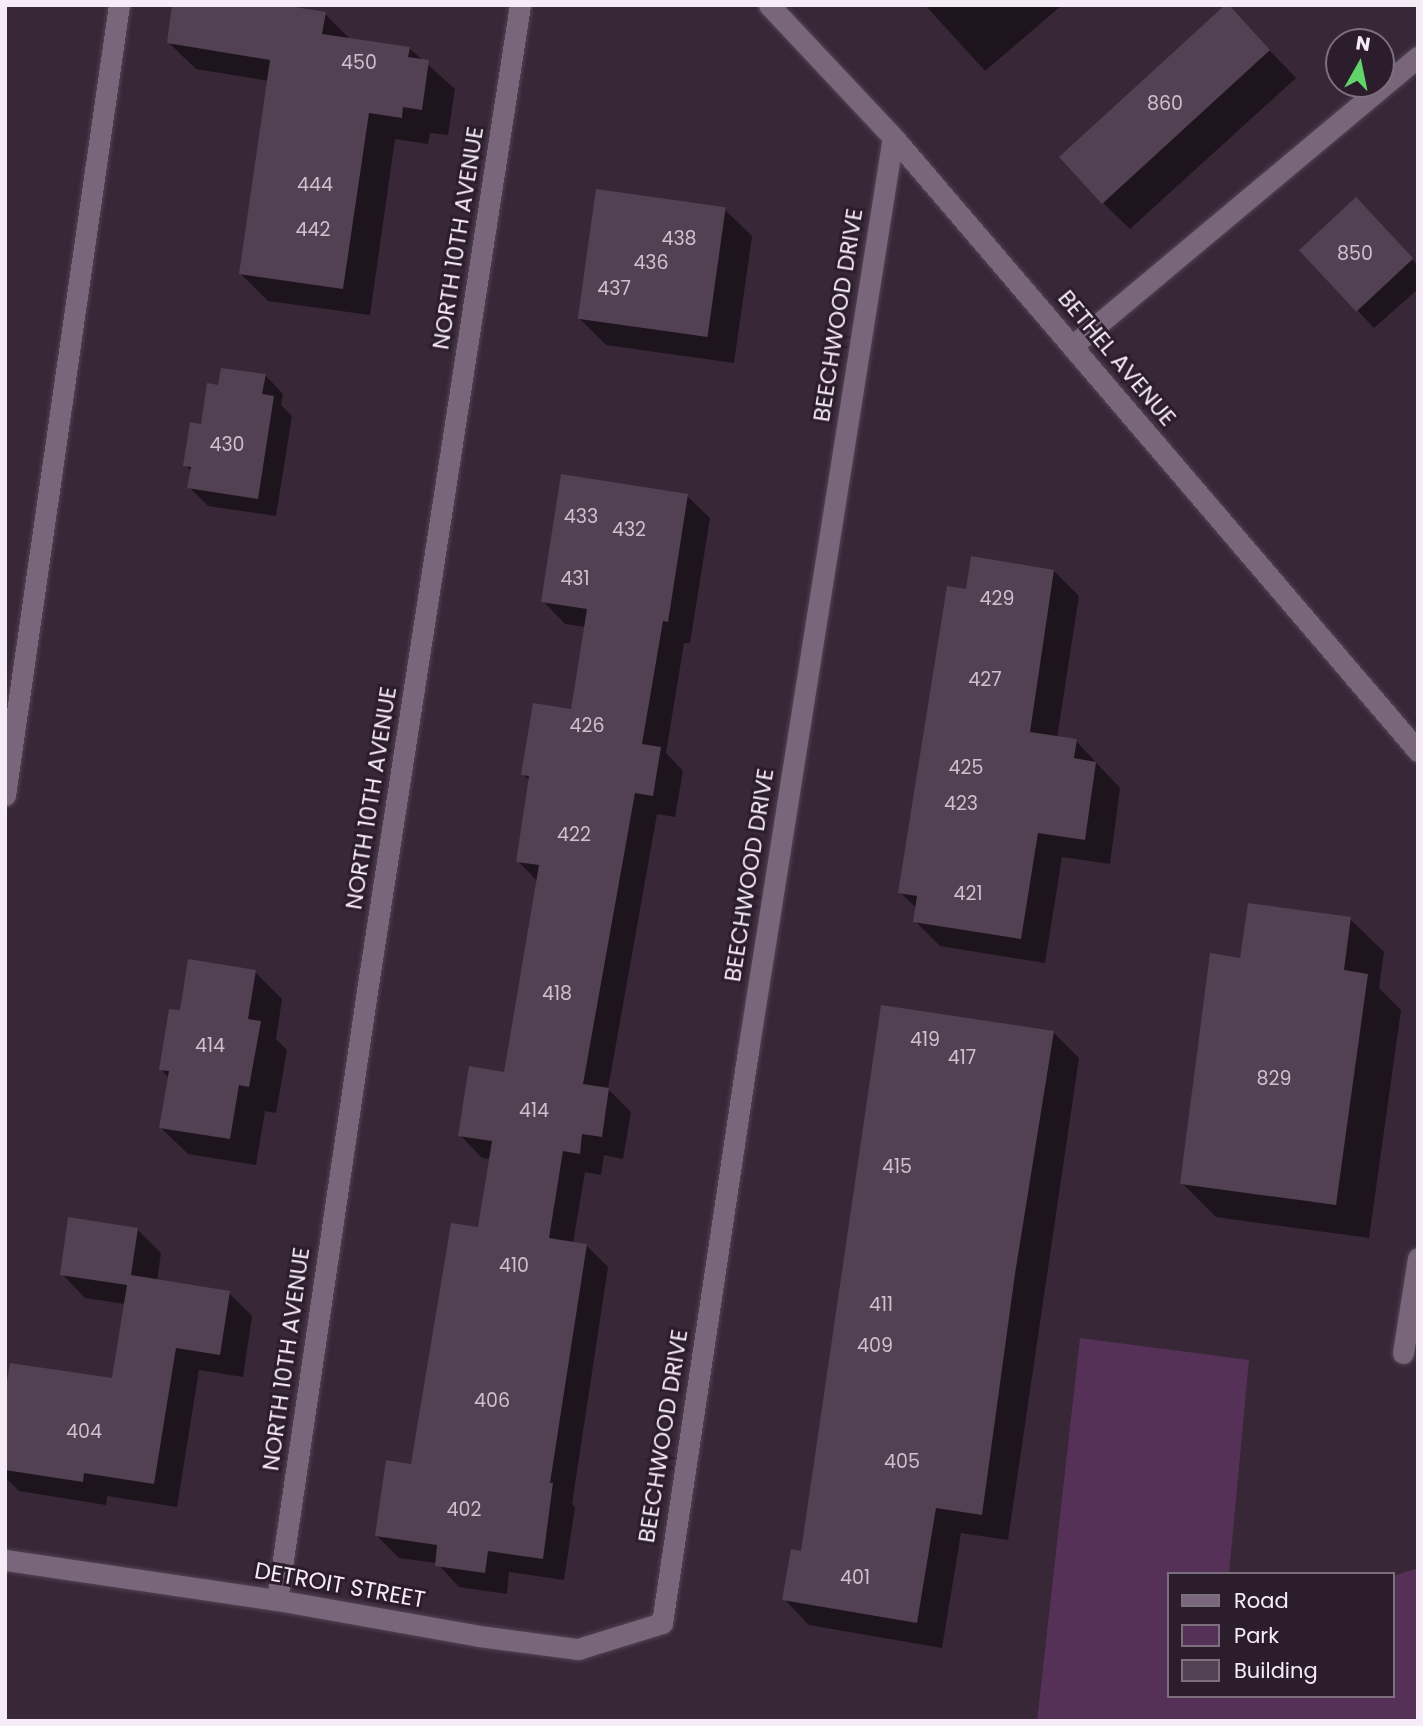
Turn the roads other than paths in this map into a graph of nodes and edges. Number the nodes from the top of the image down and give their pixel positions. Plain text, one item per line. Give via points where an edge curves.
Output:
1 (119, 5) edge
2 (520, 5) edge
3 (769, 5) edge
4 (1418, 57) edge
5 (893, 137) junction
6 (1072, 346) junction
7 (1418, 751) edge
8 (5, 795) edge
9 (1418, 1258) edge
10 (1403, 1353) dead end
11 (5, 1560) edge
12 (277, 1600) junction
13 (662, 1623) joint

1 - 8 street
2 - 12 street, NORTH 10TH AVENUE
3 - 5 street, BETHEL AVENUE
4 - 6 street
5 - 6 street, BETHEL AVENUE
5 - 13 street, BEECHWOOD DRIVE
6 - 7 street, BETHEL AVENUE
9 - 10 street
11 - 12 street, DETROIT STREET
12 - 13 street, DETROIT STREET via 578,1649

